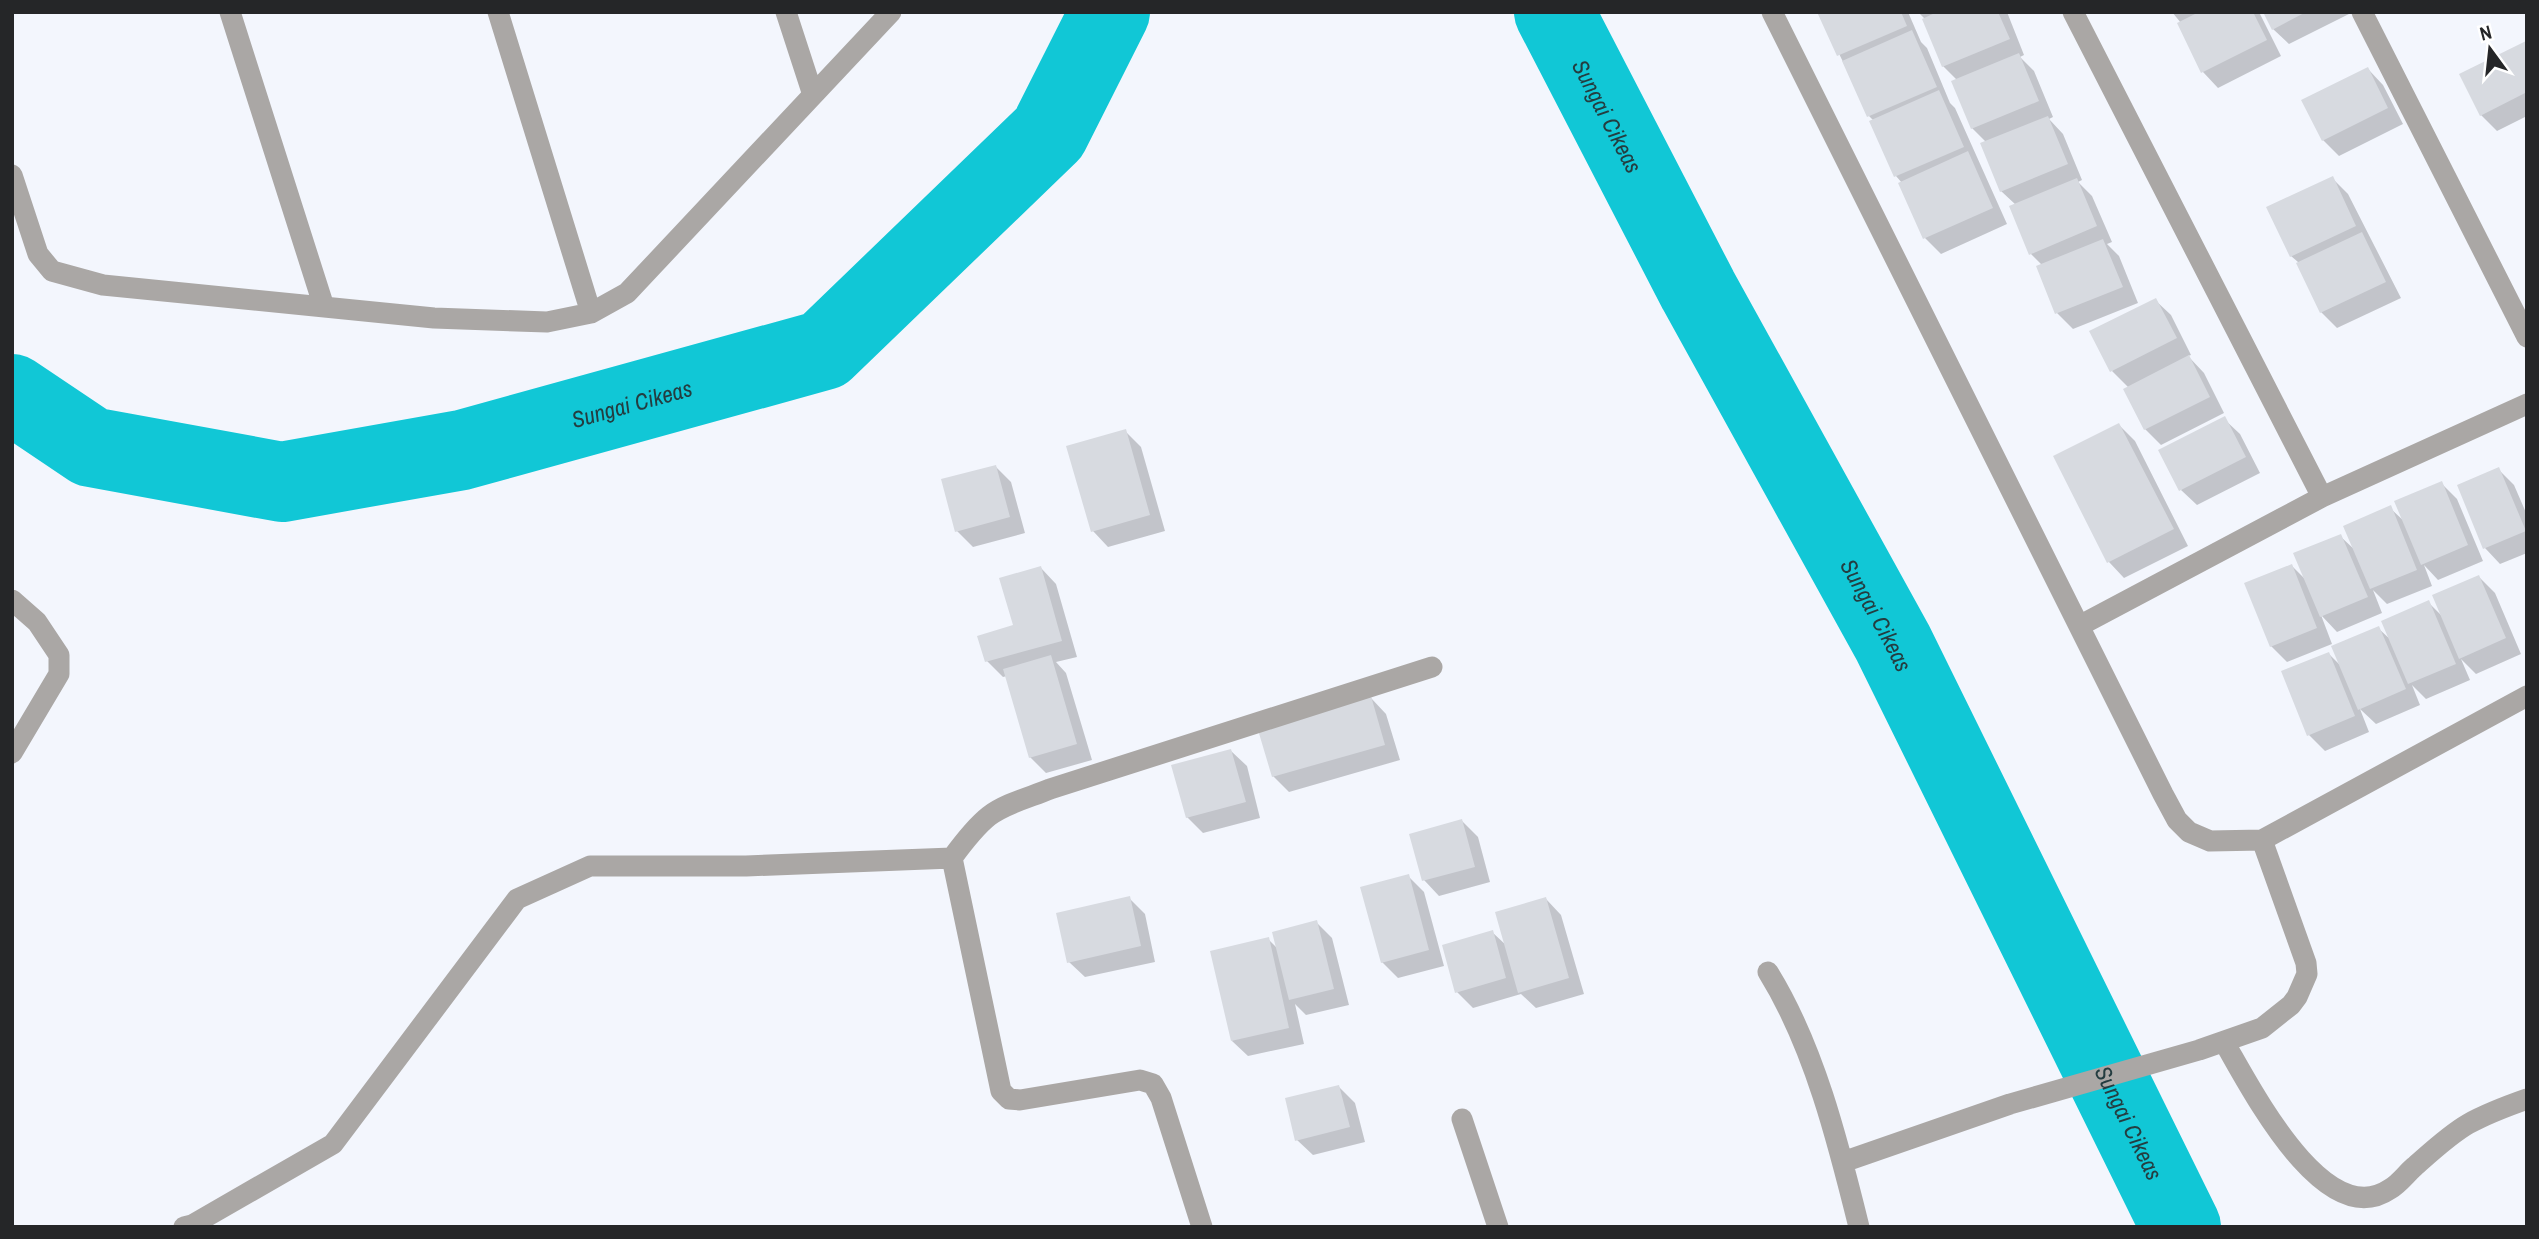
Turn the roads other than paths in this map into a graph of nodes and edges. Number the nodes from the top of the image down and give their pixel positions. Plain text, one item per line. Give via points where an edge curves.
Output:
1 (230, 12) edge
2 (498, 12) edge
3 (786, 12) edge
4 (891, 12) edge
5 (1772, 12) edge
6 (2073, 12) edge
7 (2362, 12) edge
8 (813, 95) junction
9 (12, 175) edge
10 (324, 307) junction
11 (591, 313) junction
12 (2527, 337) edge
13 (2527, 404) edge
14 (2322, 497) junction
15 (12, 600) edge
16 (2079, 626) junction
17 (1432, 667) dead end
18 (2527, 696) edge
19 (12, 752) edge
20 (2262, 840) junction
21 (952, 858) junction
22 (1768, 972) dead end
23 (2224, 1042) junction
24 (2527, 1099) edge
25 (1462, 1118) dead end
26 (1843, 1161) junction
27 (184, 1227) edge
28 (1202, 1227) edge
29 (1498, 1227) edge
30 (1859, 1227) edge

1 - 10 street
2 - 11 street
3 - 8 street
4 - 8 street
5 - 16 street
6 - 14 street
7 - 12 street
8 - 11 street via 627,293
9 - 10 street via 38,254 52,271 103,285
10 - 11 street via 434,318 547,322
13 - 14 street
14 - 16 street
15 - 19 street via 37,622 59,655 59,674
16 - 20 street via 2177,820 2189,832 2210,841
17 - 21 street via 1051,789 989,816
18 - 20 street
20 - 23 street via 2306,974 2291,1005 2262,1028
21 - 27 street via 590,866 517,899 332,1144
21 - 28 street via 1001,1091 1009,1099 1020,1100 1140,1080 1153,1084
22 - 26 street via 1803,1040
23 - 24 street via 2268,1116 2305,1164 2336,1191 2358,1199 2390,1190 2467,1125
23 - 26 street via 2010,1104
25 - 29 street
26 - 30 street

